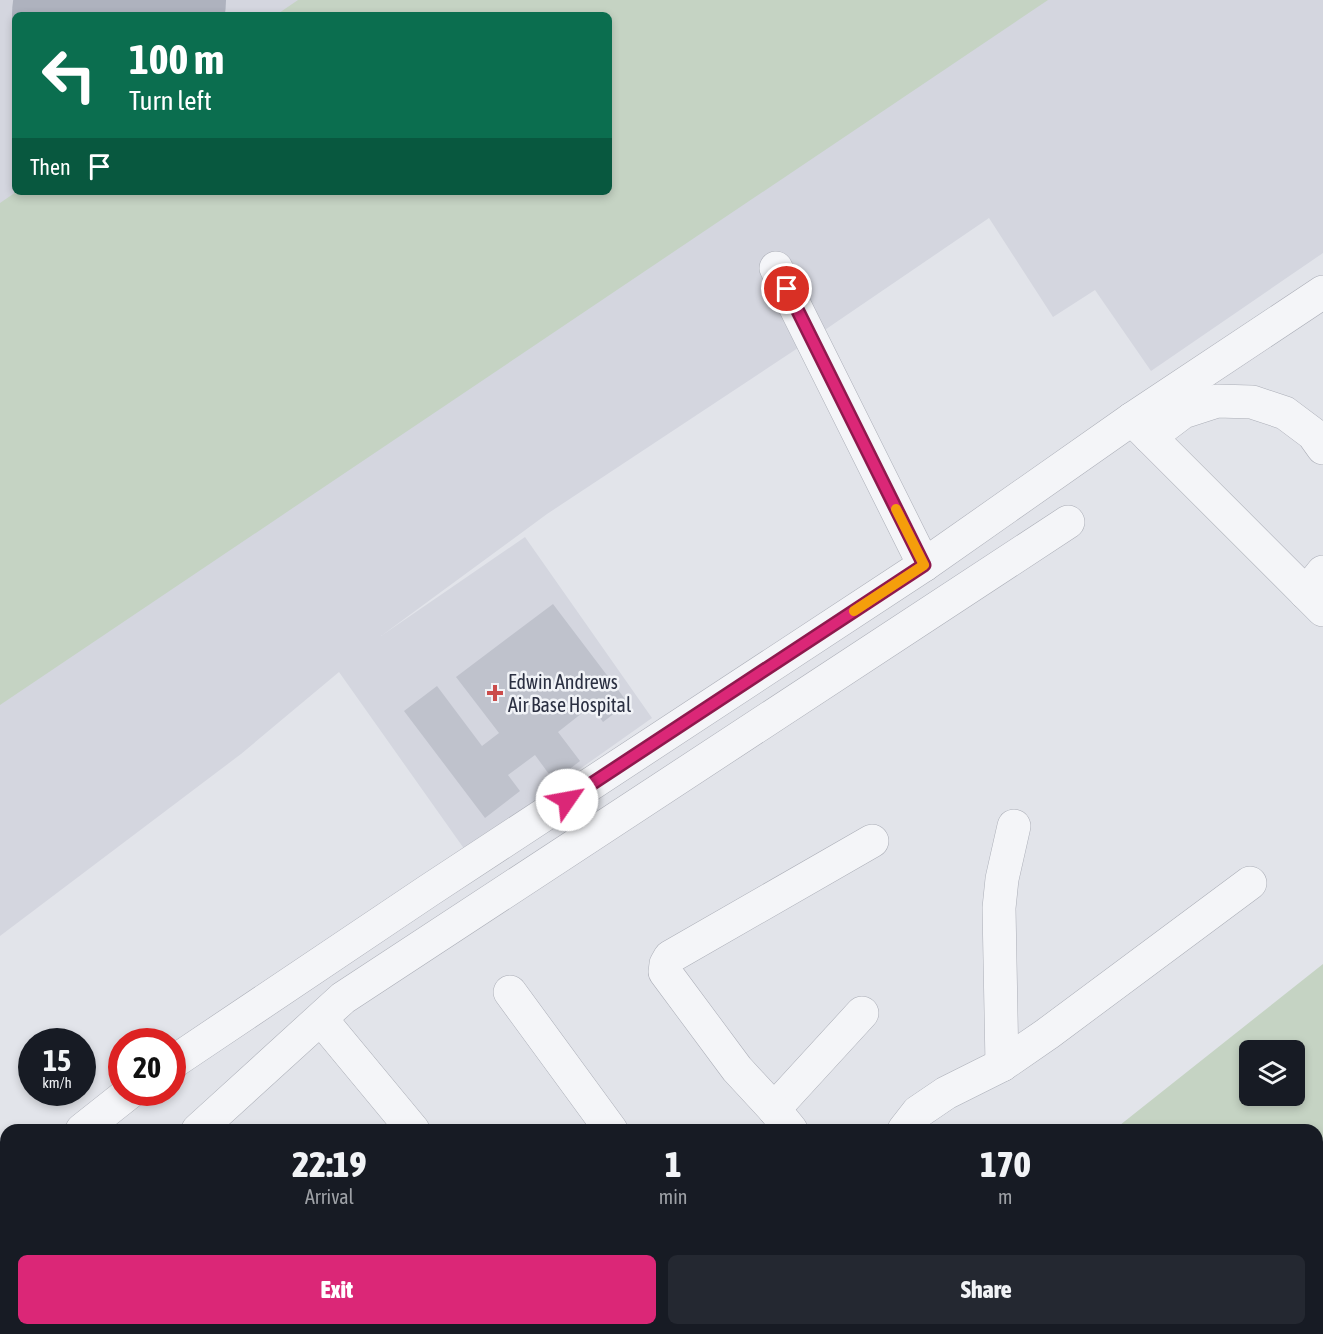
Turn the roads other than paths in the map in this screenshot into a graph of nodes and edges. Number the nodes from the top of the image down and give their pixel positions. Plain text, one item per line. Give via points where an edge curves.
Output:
1 (776, 268) dead end
2 (1323, 292) edge
3 (1141, 428) junction
4 (1323, 448) edge
5 (1068, 522) dead end
6 (924, 565) junction
7 (1317, 592) edge
8 (1014, 826) dead end
9 (872, 841) dead end
10 (1250, 883) dead end
11 (510, 992) dead end
12 (862, 1012) dead end
13 (321, 1018) junction
14 (186, 1054) edge
15 (1002, 1065) junction
16 (112, 1106) edge
17 (783, 1119) edge
18 (90, 1124) edge
19 (205, 1124) edge
20 (407, 1124) edge
21 (607, 1124) edge
22 (909, 1124) edge

1 - 6 street
2 - 3 street
3 - 4 street via 1217,401 1252,402 1285,413 1313,434
3 - 6 street
3 - 7 street
5 - 13 street via 343,998
6 - 14 street
8 - 15 street via 999,908
9 - 17 street via 670,957 666,964 665,972 737,1069
10 - 15 street
11 - 21 street
12 - 17 street
13 - 19 street
13 - 20 street
15 - 22 street via 946,1093 918,1112
16 - 18 street

